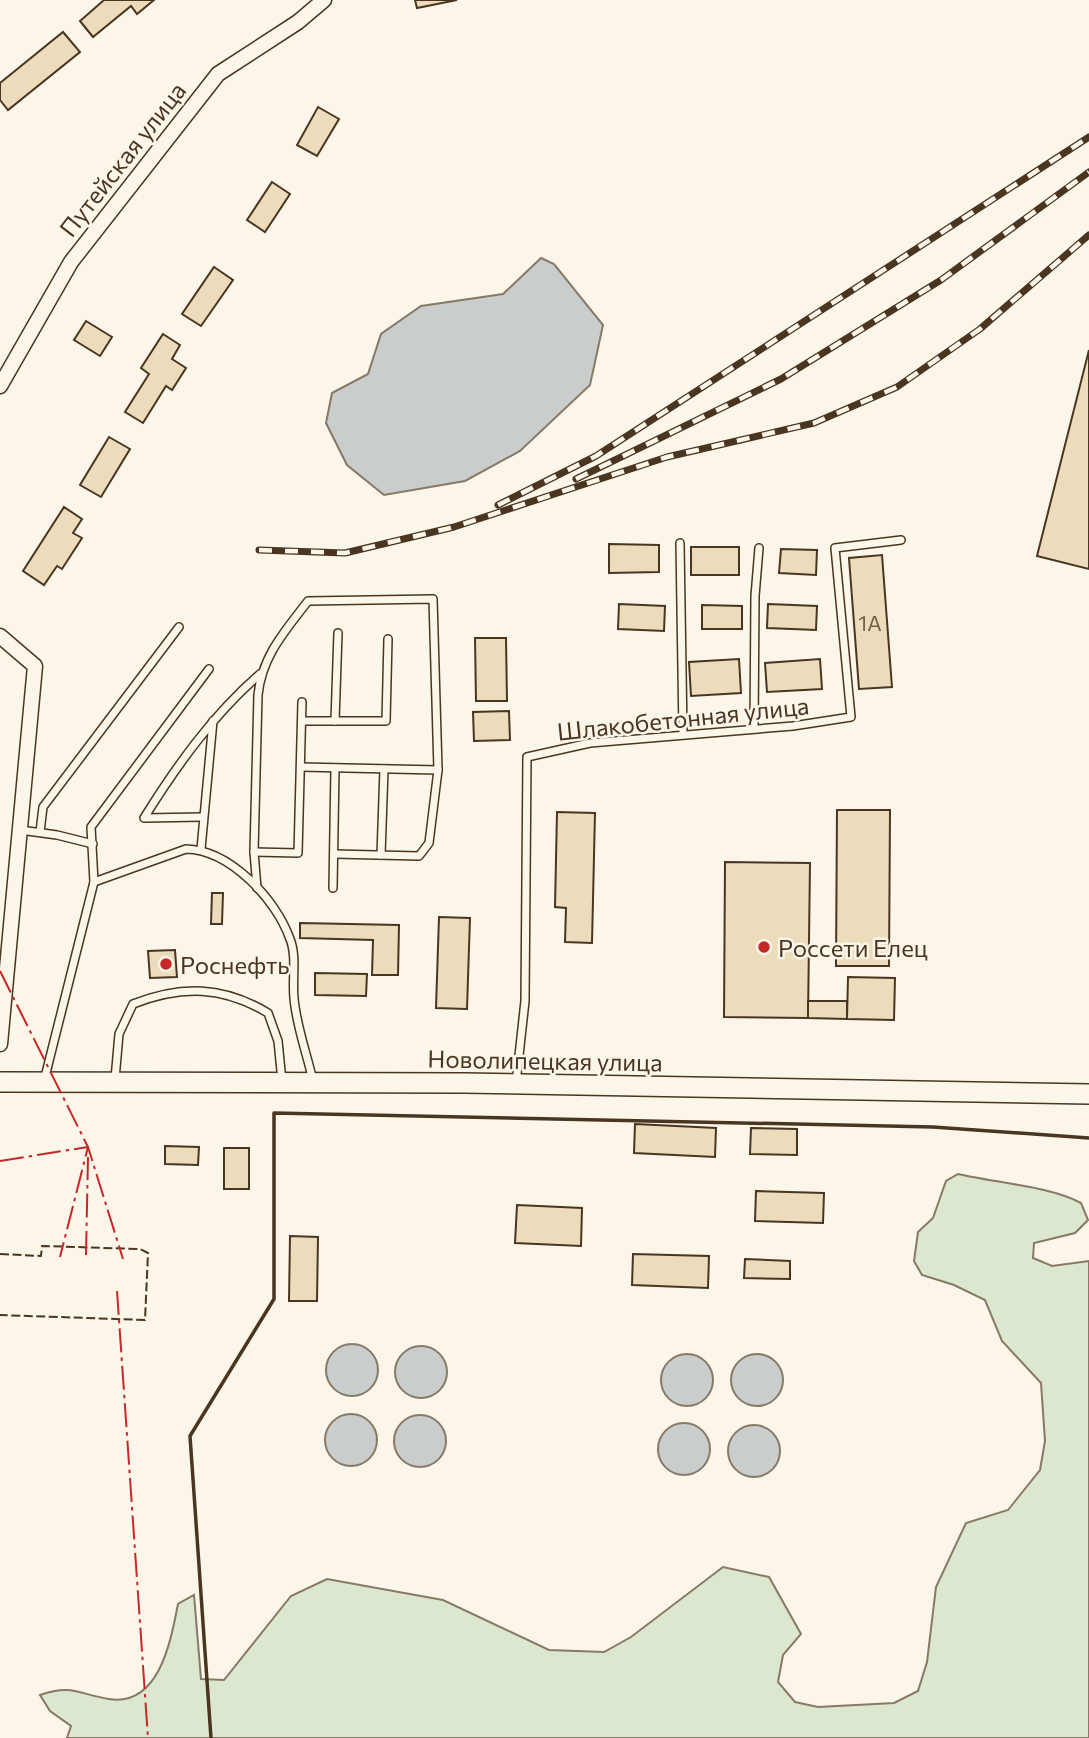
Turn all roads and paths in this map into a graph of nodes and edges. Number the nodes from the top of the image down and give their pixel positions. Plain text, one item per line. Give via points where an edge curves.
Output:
1 (324, 0) edge
2 (0, 386) edge
3 (901, 540) dead end
4 (680, 543) dead end
5 (759, 548) dead end
6 (179, 627) dead end
7 (338, 633) dead end
8 (0, 636) edge
9 (388, 639) dead end
10 (209, 669) dead end
11 (260, 673) junction
12 (302, 702) dead end
13 (214, 720) junction
14 (302, 721) junction
15 (335, 721) junction
16 (754, 729) junction
17 (683, 734) junction
18 (301, 766) junction
19 (335, 768) junction
20 (384, 769) junction
21 (438, 770) junction
22 (203, 817) junction
23 (20, 830) junction
24 (40, 832) junction
25 (93, 844) junction
26 (201, 849) junction
27 (254, 852) junction
28 (334, 854) junction
29 (381, 855) junction
30 (94, 882) junction
31 (257, 888) junction
32 (333, 888) dead end
33 (0, 1044) edge
34 (0, 1082) edge
35 (44, 1082) junction
36 (114, 1082) junction
37 (282, 1082) junction
38 (313, 1082) junction
39 (516, 1084) junction
40 (1089, 1094) edge

1 - 2 street, Путейская улица via 218,74 71,262
3 - 16 lane, Шлакобетонная улица via 835,548 851,717
4 - 17 lane
5 - 16 lane
6 - 24 lane via 43,807
7 - 15 lane
8 - 23 street via 35,666
9 - 15 lane via 386,720
10 - 25 lane via 91,827
11 - 13 lane
11 - 21 lane via 273,645 308,601 433,599
11 - 27 lane
12 - 14 lane
13 - 22 lane
13 - 22 lane via 144,818
14 - 15 lane
14 - 18 lane
16 - 17 lane, Шлакобетонная улица
17 - 39 lane, Шлакобетонная улица via 590,743 527,757 525,1001
18 - 19 lane
18 - 27 lane via 298,853
19 - 20 lane
19 - 28 lane
20 - 21 lane
20 - 29 lane
21 - 29 lane via 429,843 419,856
22 - 26 lane
23 - 24 lane
23 - 33 street
24 - 25 lane
25 - 30 lane
26 - 30 lane via 186,849
26 - 31 lane
27 - 31 lane
28 - 29 lane
28 - 32 lane
30 - 35 lane
31 - 38 lane via 279,914 292,942 294,1000
34 - 35 street, Новолипецкая улица
35 - 36 street, Новолипецкая улица
36 - 37 street, Новолипецкая улица
36 - 37 lane via 119,1034 133,1004 186,992 232,994 268,1013 278,1041
37 - 38 street, Новолипецкая улица
38 - 39 street, Новолипецкая улица
39 - 40 street, Новолипецкая улица

